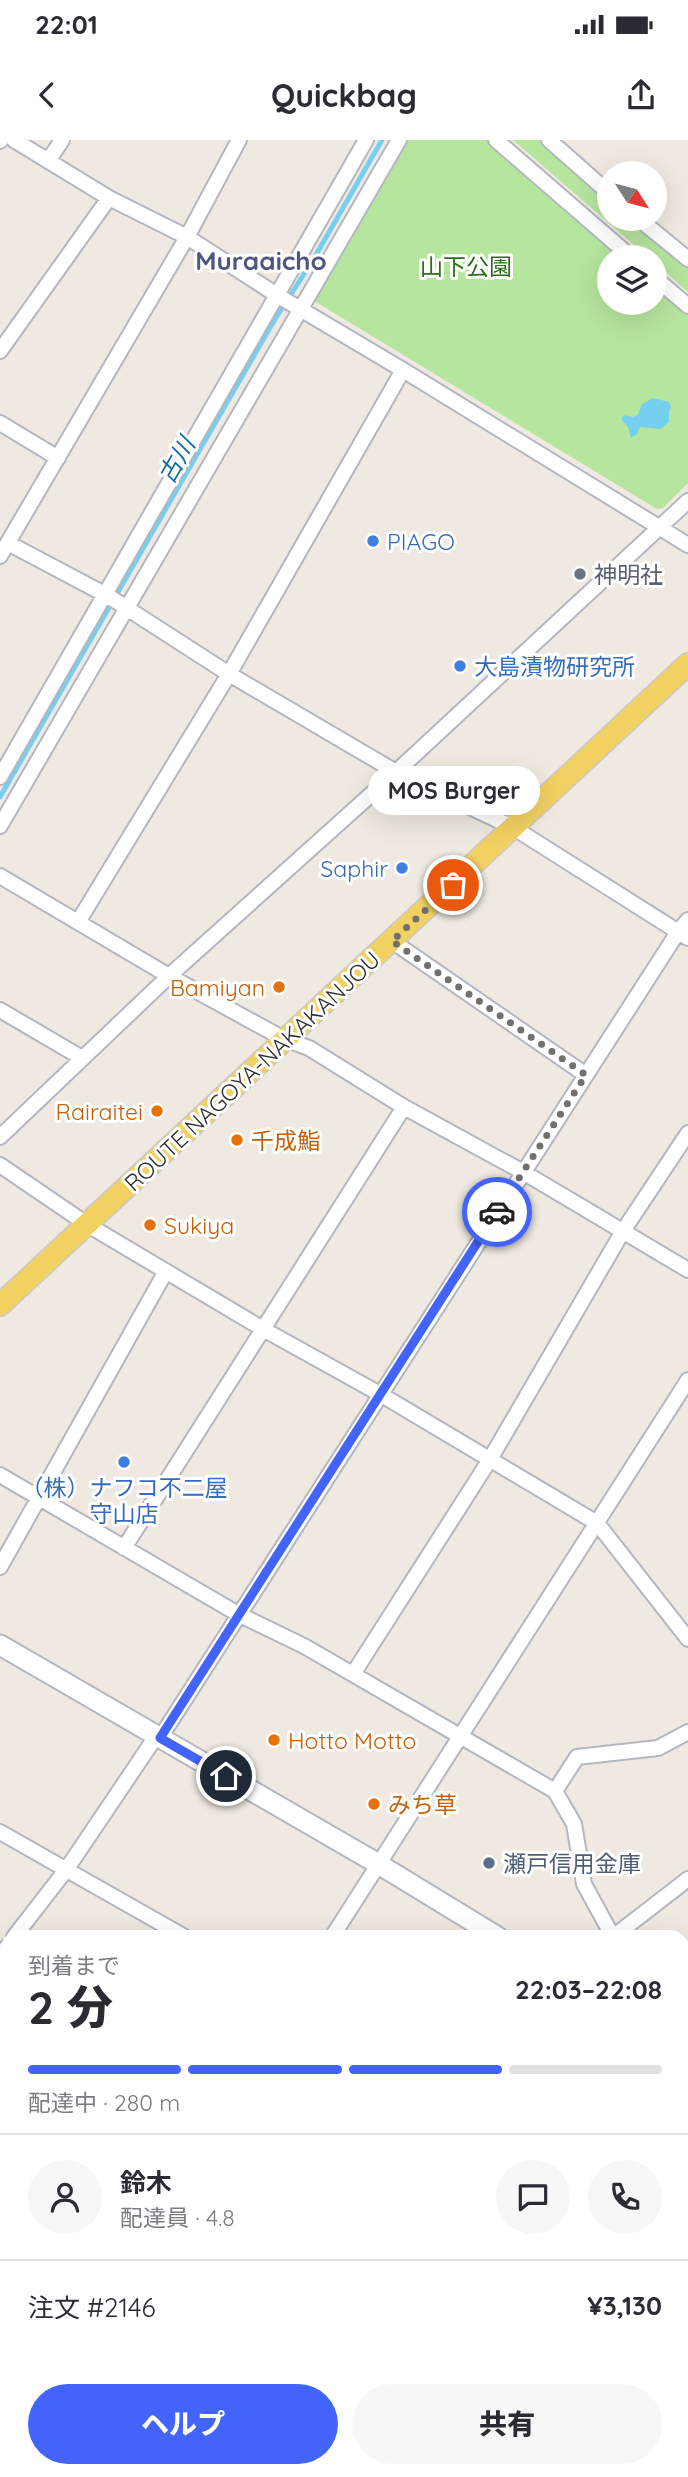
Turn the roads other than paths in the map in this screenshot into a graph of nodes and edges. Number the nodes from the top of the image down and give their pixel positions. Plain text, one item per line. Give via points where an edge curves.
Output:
1 (14, 140) edge
2 (62, 140) edge
3 (366, 140) edge
4 (399, 140) edge
5 (496, 140) edge
6 (549, 140) edge
7 (232, 143) edge
8 (48, 161) junction
9 (597, 182) edge
10 (109, 198) junction
11 (654, 231) edge
12 (187, 237) junction
13 (617, 245) edge
14 (687, 257) edge
15 (667, 288) edge
16 (278, 296) junction
17 (688, 306) edge
18 (298, 308) junction
19 (0, 351) edge
20 (403, 370) junction
21 (0, 423) edge
22 (58, 457) junction
23 (688, 501) edge
24 (660, 528) junction
25 (688, 545) edge
26 (4, 550) edge
27 (106, 595) junction
28 (125, 607) junction
29 (688, 664) edge
30 (229, 674) junction
31 (396, 772) junction
32 (0, 777) edge
33 (0, 826) edge
34 (514, 828) junction
35 (0, 876) edge
36 (688, 920) edge
37 (78, 922) junction
38 (683, 935) edge
39 (392, 941) junction
40 (169, 976) junction
41 (0, 1010) edge
42 (284, 1040) junction
43 (82, 1058) junction
44 (586, 1075) junction
45 (404, 1107) junction
46 (688, 1133) edge
47 (0, 1137) edge
48 (0, 1165) edge
49 (523, 1171) junction
50 (88, 1224) junction
51 (623, 1231) junction
52 (688, 1270) edge
53 (166, 1271) junction
54 (0, 1306) edge
55 (263, 1329) junction
56 (688, 1380) edge
57 (380, 1394) junction
58 (489, 1461) junction
59 (0, 1475) edge
60 (39, 1498) junction
61 (597, 1524) junction
62 (124, 1548) junction
63 (0, 1567) edge
64 (238, 1614) junction
65 (687, 1634) edge
66 (0, 1645) edge
67 (353, 1674) junction
68 (688, 1732) edge
69 (158, 1737) junction
70 (461, 1737) junction
71 (555, 1791) junction
72 (0, 1832) edge
73 (380, 1865) junction
74 (66, 1870) junction
75 (688, 1879) edge
76 (19, 1930) edge
77 (169, 1930) edge
78 (337, 1930) edge
79 (487, 1930) edge
80 (609, 1930) edge
81 (622, 1930) edge

1 - 8 street
2 - 8 street
3 - 16 street
4 - 18 street
5 - 13 street
6 - 9 street
7 - 12 street
8 - 10 street
10 - 12 street
10 - 19 street
11 - 14 street
12 - 16 street
12 - 22 street
15 - 17 street
16 - 18 street
16 - 27 street
18 - 20 street
18 - 28 street
20 - 24 street
20 - 30 street
21 - 22 street
22 - 26 street
23 - 24 street
24 - 25 street
24 - 31 street
26 - 27 street
27 - 28 street
27 - 32 street
28 - 30 street
28 - 33 street
29 - 34 main road, ROUTE NAGOYA-NAKAKANJOU
30 - 31 street
30 - 37 street
31 - 34 street
31 - 40 street
34 - 38 street
34 - 39 main road, ROUTE NAGOYA-NAKAKANJOU
35 - 37 street
36 - 38 street
37 - 40 street
38 - 44 street
39 - 42 main road, ROUTE NAGOYA-NAKAKANJOU
39 - 44 street
40 - 42 street
40 - 43 street
41 - 43 street
42 - 45 street via 309,1048
42 - 50 main road, ROUTE NAGOYA-NAKAKANJOU
43 - 47 street
44 - 49 street
45 - 49 street
45 - 55 street
46 - 51 street
48 - 50 street
49 - 51 street
49 - 57 street
50 - 53 street
50 - 54 main road, ROUTE NAGOYA-NAKAKANJOU
51 - 52 street
51 - 58 street
53 - 55 street
53 - 60 street
55 - 57 street
55 - 62 street
56 - 61 street
57 - 58 street
57 - 64 street
58 - 61 street
58 - 67 street
59 - 60 street
60 - 62 street
60 - 63 street
61 - 65 street
61 - 70 street
62 - 64 street
64 - 67 street
64 - 69 street
66 - 69 main road
67 - 70 street
68 - 71 street via 658,1748 577,1757
69 - 73 main road
69 - 74 street
70 - 71 street
70 - 73 street
71 - 80 street via 574,1825 584,1884
72 - 74 street
73 - 78 street
73 - 79 main road
74 - 76 street
74 - 77 street
75 - 81 street

